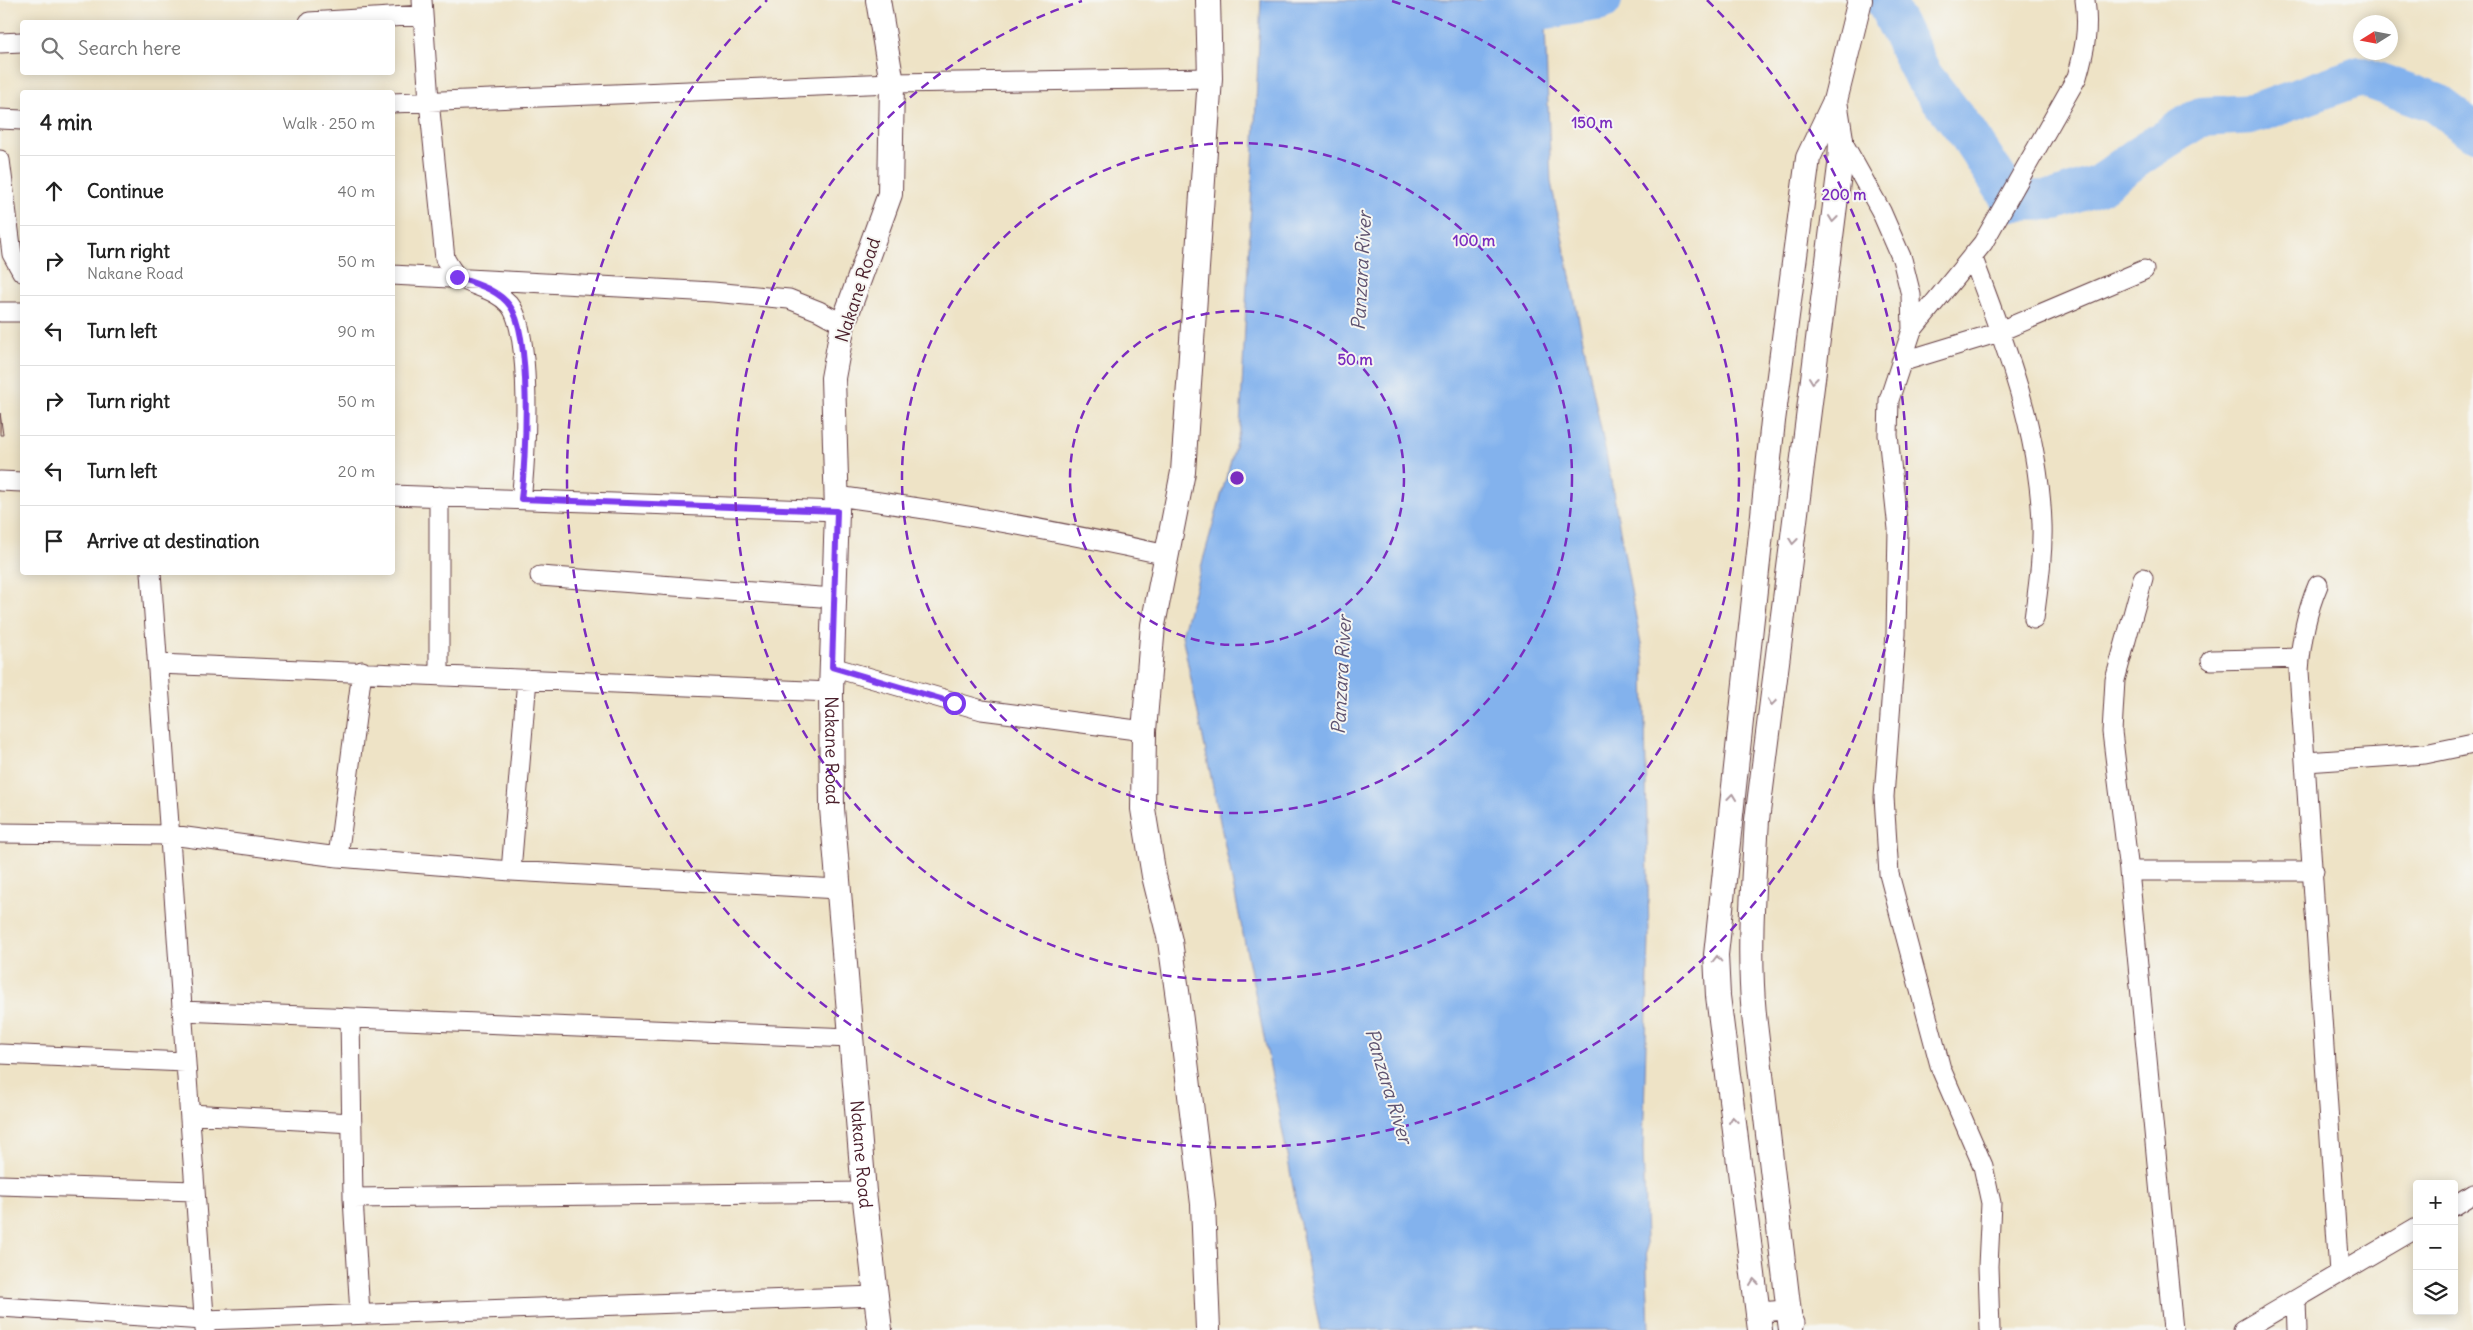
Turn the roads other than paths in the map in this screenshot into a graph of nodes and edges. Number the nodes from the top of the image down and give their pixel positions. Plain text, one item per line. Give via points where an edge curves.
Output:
1 (878, 0) edge
2 (1208, 0) edge
3 (1860, 0) edge
4 (2085, 0) edge
5 (422, 7) edge
6 (324, 20) edge
7 (20, 42) edge
8 (0, 43) edge
9 (1210, 78) junction
10 (892, 83) junction
11 (429, 101) junction
12 (1835, 101) junction
13 (395, 103) edge
14 (0, 119) edge
15 (20, 120) edge
16 (1840, 139) junction
17 (0, 160) edge
18 (1977, 249) junction
19 (20, 268) edge
20 (2144, 270) dead end
21 (395, 275) edge
22 (457, 277) junction
23 (0, 312) edge
24 (20, 312) edge
25 (844, 324) junction
26 (1912, 330) junction
27 (2000, 331) junction
28 (1901, 362) junction
29 (0, 481) edge
30 (20, 482) edge
31 (395, 495) edge
32 (438, 496) junction
33 (521, 499) junction
34 (837, 503) junction
35 (1167, 555) junction
36 (151, 575) edge
37 (540, 576) dead end
38 (2143, 578) dead end
39 (2318, 585) dead end
40 (834, 598) junction
41 (2034, 619) dead end
42 (2300, 658) junction
43 (2211, 660) dead end
44 (158, 664) junction
45 (832, 667) junction
46 (362, 671) junction
47 (439, 675) junction
48 (527, 679) junction
49 (831, 692) junction
50 (1144, 731) junction
51 (2473, 744) edge
52 (2306, 762) junction
53 (0, 832) edge
54 (170, 835) junction
55 (338, 857) junction
56 (511, 871) junction
57 (2129, 871) junction
58 (2314, 871) junction
59 (838, 889) junction
60 (182, 1011) junction
61 (350, 1018) junction
62 (851, 1038) junction
63 (0, 1054) edge
64 (185, 1062) junction
65 (190, 1114) junction
66 (352, 1123) junction
67 (0, 1186) edge
68 (195, 1191) junction
69 (864, 1192) junction
70 (2473, 1194) edge
71 (353, 1198) junction
72 (2458, 1203) edge
73 (2413, 1230) edge
74 (2339, 1273) junction
75 (876, 1296) junction
76 (2296, 1299) junction
77 (0, 1307) edge
78 (360, 1314) junction
79 (1789, 1320) edge
80 (1759, 1321) edge
81 (205, 1325) edge
82 (880, 1330) edge
83 (1208, 1330) edge
84 (1800, 1330) edge
85 (1990, 1330) edge
86 (2173, 1330) edge
87 (2243, 1330) edge
88 (2297, 1330) edge

1 - 10 street, Nakane Road
2 - 9 street
3 - 12 street
4 - 18 street via 2087,33 2077,77
5 - 6 street
5 - 11 street
7 - 8 street
9 - 10 street
9 - 35 street via 1183,472
10 - 11 street
10 - 25 street, Nakane Road via 890,194
11 - 13 street
11 - 22 street via 445,259
12 - 16 street
80 -> 12 street via 1718,996 1716,955 1774,421 1808,158
14 - 15 street
16 - 26 street via 1881,211 1902,259 1911,295
16 -> 79 street via 1840,166 1757,820 1751,915 1750,971 1754,1015
17 - 19 street via 12,254
18 - 26 street
18 - 27 street
20 - 27 street
21 - 22 street
22 - 25 street via 789,299
22 - 33 street via 494,291 510,305 518,318 524,350 526,464
23 - 24 street
25 - 34 street, Nakane Road via 833,378
26 - 28 street
27 - 28 street
27 - 41 street via 2030,430 2038,478 2042,526
28 - 85 street via 1890,400 1888,435 1898,529 1896,634 1884,798 1889,874 1941,1069 1984,1166 1991,1203 1988,1266
29 - 30 street
31 - 32 street
32 - 33 street
32 - 47 street
33 - 34 street
34 - 35 street via 935,509
34 - 40 street, Nakane Road
35 - 50 street via 1153,626
36 - 44 street
37 - 40 street
38 - 57 street via 2115,680 2112,732
39 - 42 street via 2300,643
40 - 45 street, Nakane Road
42 - 43 street
42 - 52 street
44 - 46 street
44 - 54 street
45 - 49 street, Nakane Road
45 - 50 street via 982,710
46 - 47 street
46 - 55 street
47 - 48 street
48 - 49 street
48 - 56 street
49 - 59 street, Nakane Road via 832,808
50 - 83 street via 1143,809 1154,876 1170,941 1181,1020 1203,1204
51 - 52 street via 2425,754
52 - 58 street
53 - 54 street
54 - 55 street
54 - 60 street
55 - 56 street
56 - 59 street
57 - 58 street
57 - 86 street
58 - 74 street
59 - 62 street, Nakane Road
60 - 61 street
60 - 64 street
61 - 62 street
61 - 66 street
62 - 69 street, Nakane Road
63 - 64 street
64 - 65 street
65 - 66 street
65 - 68 street
66 - 71 street
67 - 68 street
68 - 81 street
69 - 71 street
69 - 75 street, Nakane Road
70 - 72 street
71 - 78 street
73 - 74 street
74 - 76 street
75 - 78 street
75 - 82 street, Nakane Road
76 - 87 street
76 - 88 street
77 - 81 street
78 - 81 street
79 - 80 street
79 - 84 street

